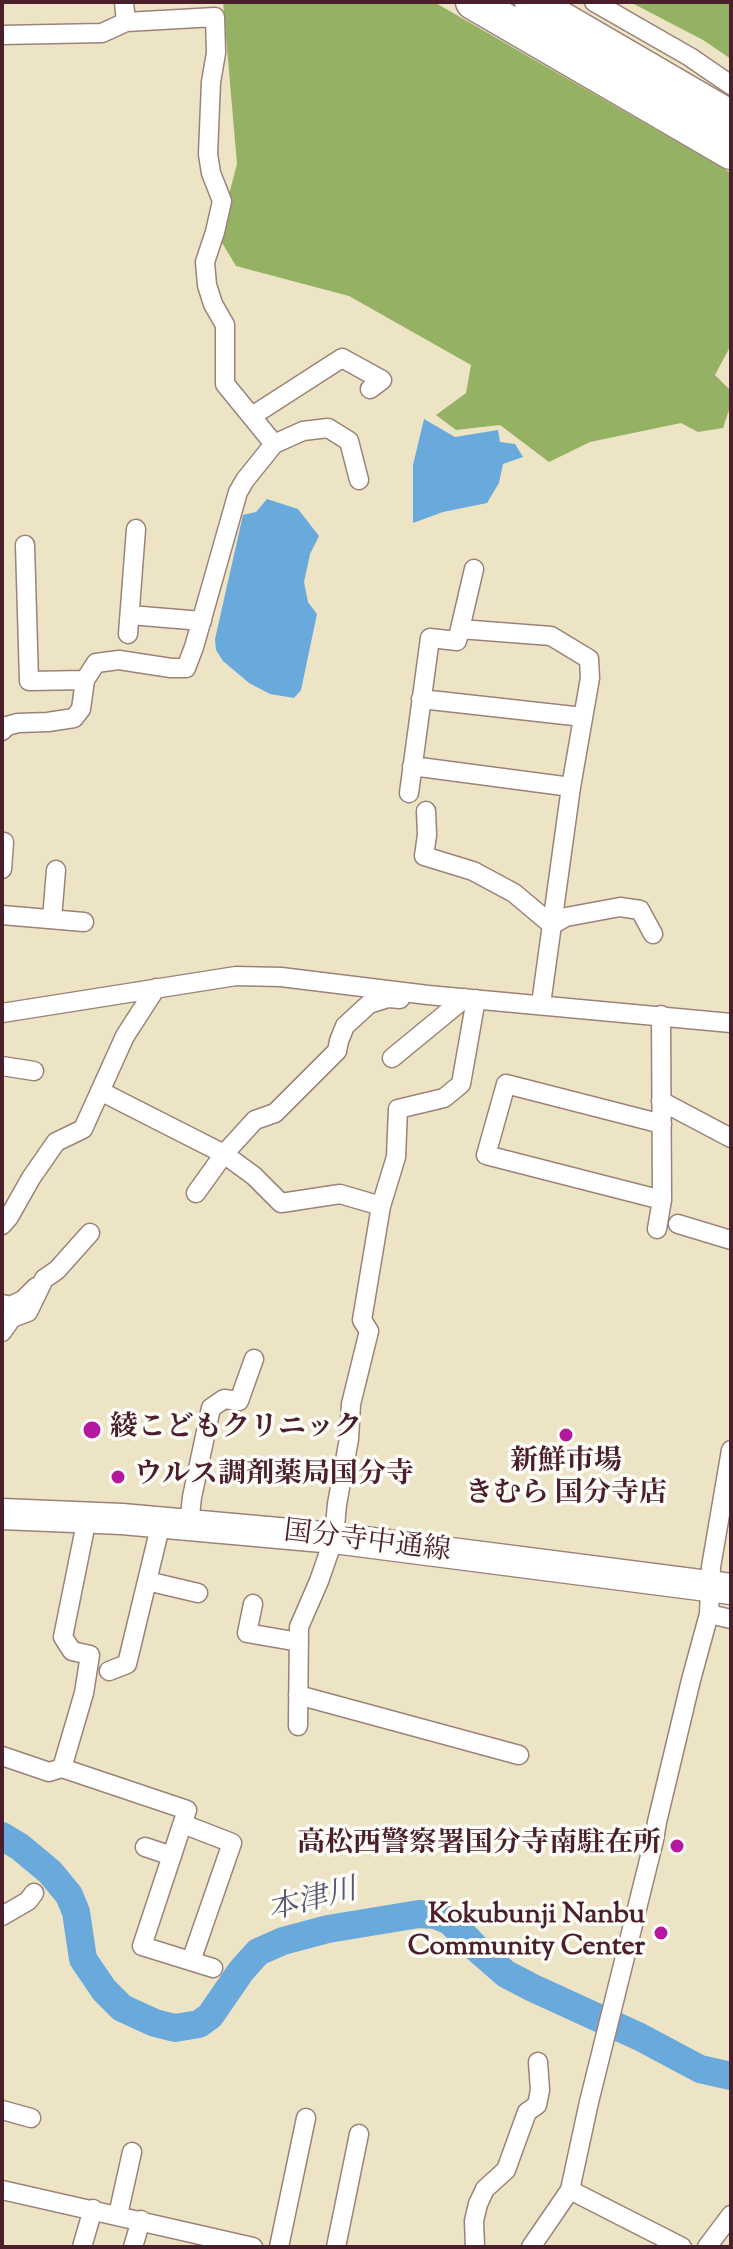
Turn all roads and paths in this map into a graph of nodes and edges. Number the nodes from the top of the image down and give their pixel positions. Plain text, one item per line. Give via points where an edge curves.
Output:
1 (124, 2) edge
2 (473, 2) edge
3 (532, 2) edge
4 (594, 2) edge
5 (126, 22) junction
6 (2, 35) edge
7 (731, 85) edge
8 (731, 118) edge
9 (731, 152) edge
10 (370, 389) dead end
11 (252, 416) junction
12 (274, 444) junction
13 (359, 480) dead end
14 (136, 529) dead end
15 (25, 545) dead end
16 (474, 569) dead end
17 (202, 621) junction
18 (460, 629) junction
19 (85, 680) junction
20 (421, 699) junction
21 (583, 717) junction
22 (2, 731) edge
23 (412, 766) junction
24 (571, 787) junction
25 (409, 793) dead end
26 (426, 811) dead end
27 (4, 842) edge
28 (2, 869) edge
29 (56, 870) dead end
30 (2, 915) edge
31 (52, 919) junction
32 (84, 922) dead end
33 (552, 925) junction
34 (653, 934) dead end
35 (156, 988) junction
36 (428, 995) junction
37 (470, 998) junction
38 (541, 1004) junction
39 (2, 1013) edge
40 (661, 1015) junction
41 (731, 1023) edge
42 (392, 1058) dead end
43 (2, 1066) edge
44 (34, 1071) dead end
45 (100, 1091) junction
46 (661, 1101) junction
47 (662, 1124) junction
48 (731, 1138) edge
49 (224, 1154) junction
50 (196, 1193) dead end
51 (662, 1200) junction
52 (381, 1206) junction
53 (678, 1224) dead end
54 (2, 1225) edge
55 (657, 1229) dead end
56 (90, 1233) dead end
57 (731, 1240) edge
58 (44, 1279) junction
59 (2, 1304) edge
60 (2, 1332) edge
61 (254, 1359) dead end
62 (731, 1450) edge
63 (2, 1514) edge
64 (87, 1518) junction
65 (175, 1524) junction
66 (334, 1538) junction
67 (147, 1581) junction
68 (198, 1593) dead end
69 (716, 1597) edge
70 (253, 1604) dead end
71 (731, 1619) edge
72 (299, 1642) junction
73 (109, 1671) dead end
74 (298, 1695) junction
75 (298, 1726) dead end
76 (519, 1755) dead end
77 (2, 1756) edge
78 (62, 1768) junction
79 (183, 1824) junction
80 (145, 1847) dead end
81 (172, 1856) junction
82 (34, 1893) dead end
83 (2, 1916) edge
84 (191, 1961) junction
85 (213, 1968) dead end
86 (538, 2062) dead end
87 (2, 2110) edge
88 (31, 2118) dead end
89 (306, 2118) dead end
90 (359, 2134) dead end
91 (132, 2152) dead end
92 (2, 2190) edge
93 (570, 2190) junction
94 (93, 2209) junction
95 (118, 2215) junction
96 (731, 2215) edge
97 (141, 2220) junction
98 (82, 2247) edge
99 (133, 2247) edge
100 (253, 2247) edge
101 (279, 2247) edge
102 (336, 2247) edge
103 (475, 2247) edge
104 (531, 2247) edge
105 (682, 2247) edge
106 (707, 2247) edge

1 - 5 street
2 - 9 highway
3 - 8 highway
4 - 7 street
5 - 6 street via 102,33
5 - 11 street via 215,17 208,154 222,201 205,262 207,285 225,325 225,384
10 - 11 street via 382,380 342,358
11 - 12 street
12 - 13 street via 303,431 328,428 349,441
12 - 17 street via 238,492
14 - 17 street via 129,624
15 - 19 street via 29,681
16 - 18 street
17 - 19 street via 186,668 119,660 96,663
18 - 20 street via 457,641 430,638
18 - 21 street via 551,636 589,659
19 - 22 street via 81,709 74,718 18,723
20 - 21 street
20 - 23 street
21 - 24 street
23 - 24 street
23 - 25 street
24 - 33 street
26 - 33 street via 424,856 473,871 514,893
27 - 28 street
29 - 31 street
30 - 31 street
31 - 32 street
33 - 34 street via 566,917 620,907 640,910
33 - 38 street
35 - 36 street via 236,976 281,977
35 - 39 street
35 - 45 street via 125,1036
36 - 37 street
36 - 49 street via 422,1002 388,998 369,1004 345,1026 337,1051 275,1113 255,1120
37 - 38 street
37 - 42 street
37 - 52 street via 461,1084 444,1098 398,1109 396,1157
38 - 40 street
40 - 41 street
40 - 46 street
43 - 44 street
45 - 49 street
45 - 54 street via 83,1129 56,1142
46 - 47 street
46 - 48 street
47 - 51 street
47 - 51 street via 506,1084 486,1155
49 - 50 street
49 - 52 street via 281,1203 340,1194
51 - 55 street
52 - 66 street via 362,1320 369,1331 351,1404
53 - 57 street
56 - 58 street
58 - 59 street via 23,1300
58 - 60 street via 28,1312 12,1318
61 - 65 street via 239,1401 224,1399 211,1408 192,1497
62 - 69 street via 711,1567
63 - 64 main road, 国分寺中通線
64 - 65 main road, 国分寺中通線
64 - 78 street via 63,1637 72,1651 90,1655
65 - 66 main road, 国分寺中通線
65 - 67 street
66 - 69 main road, 国分寺中通線
66 - 72 street via 299,1627
67 - 68 street
67 - 73 street via 127,1664
69 - 71 street
69 - 93 street via 691,1680
70 - 72 street via 247,1633
72 - 74 street
74 - 75 street
74 - 76 street
77 - 78 street via 49,1772
78 - 79 street via 187,1810
79 - 81 street
79 - 84 street via 232,1843
80 - 81 street
81 - 84 street via 142,1946
82 - 83 street
84 - 85 street
86 - 103 street via 537,2105 527,2112 506,2170 485,2189 478,2204
87 - 88 street
89 - 101 street
90 - 102 street
91 - 95 street
92 - 94 street
93 - 104 street
93 - 105 street
94 - 95 street
94 - 98 street
95 - 97 street
96 - 106 street
97 - 99 street
97 - 100 street

